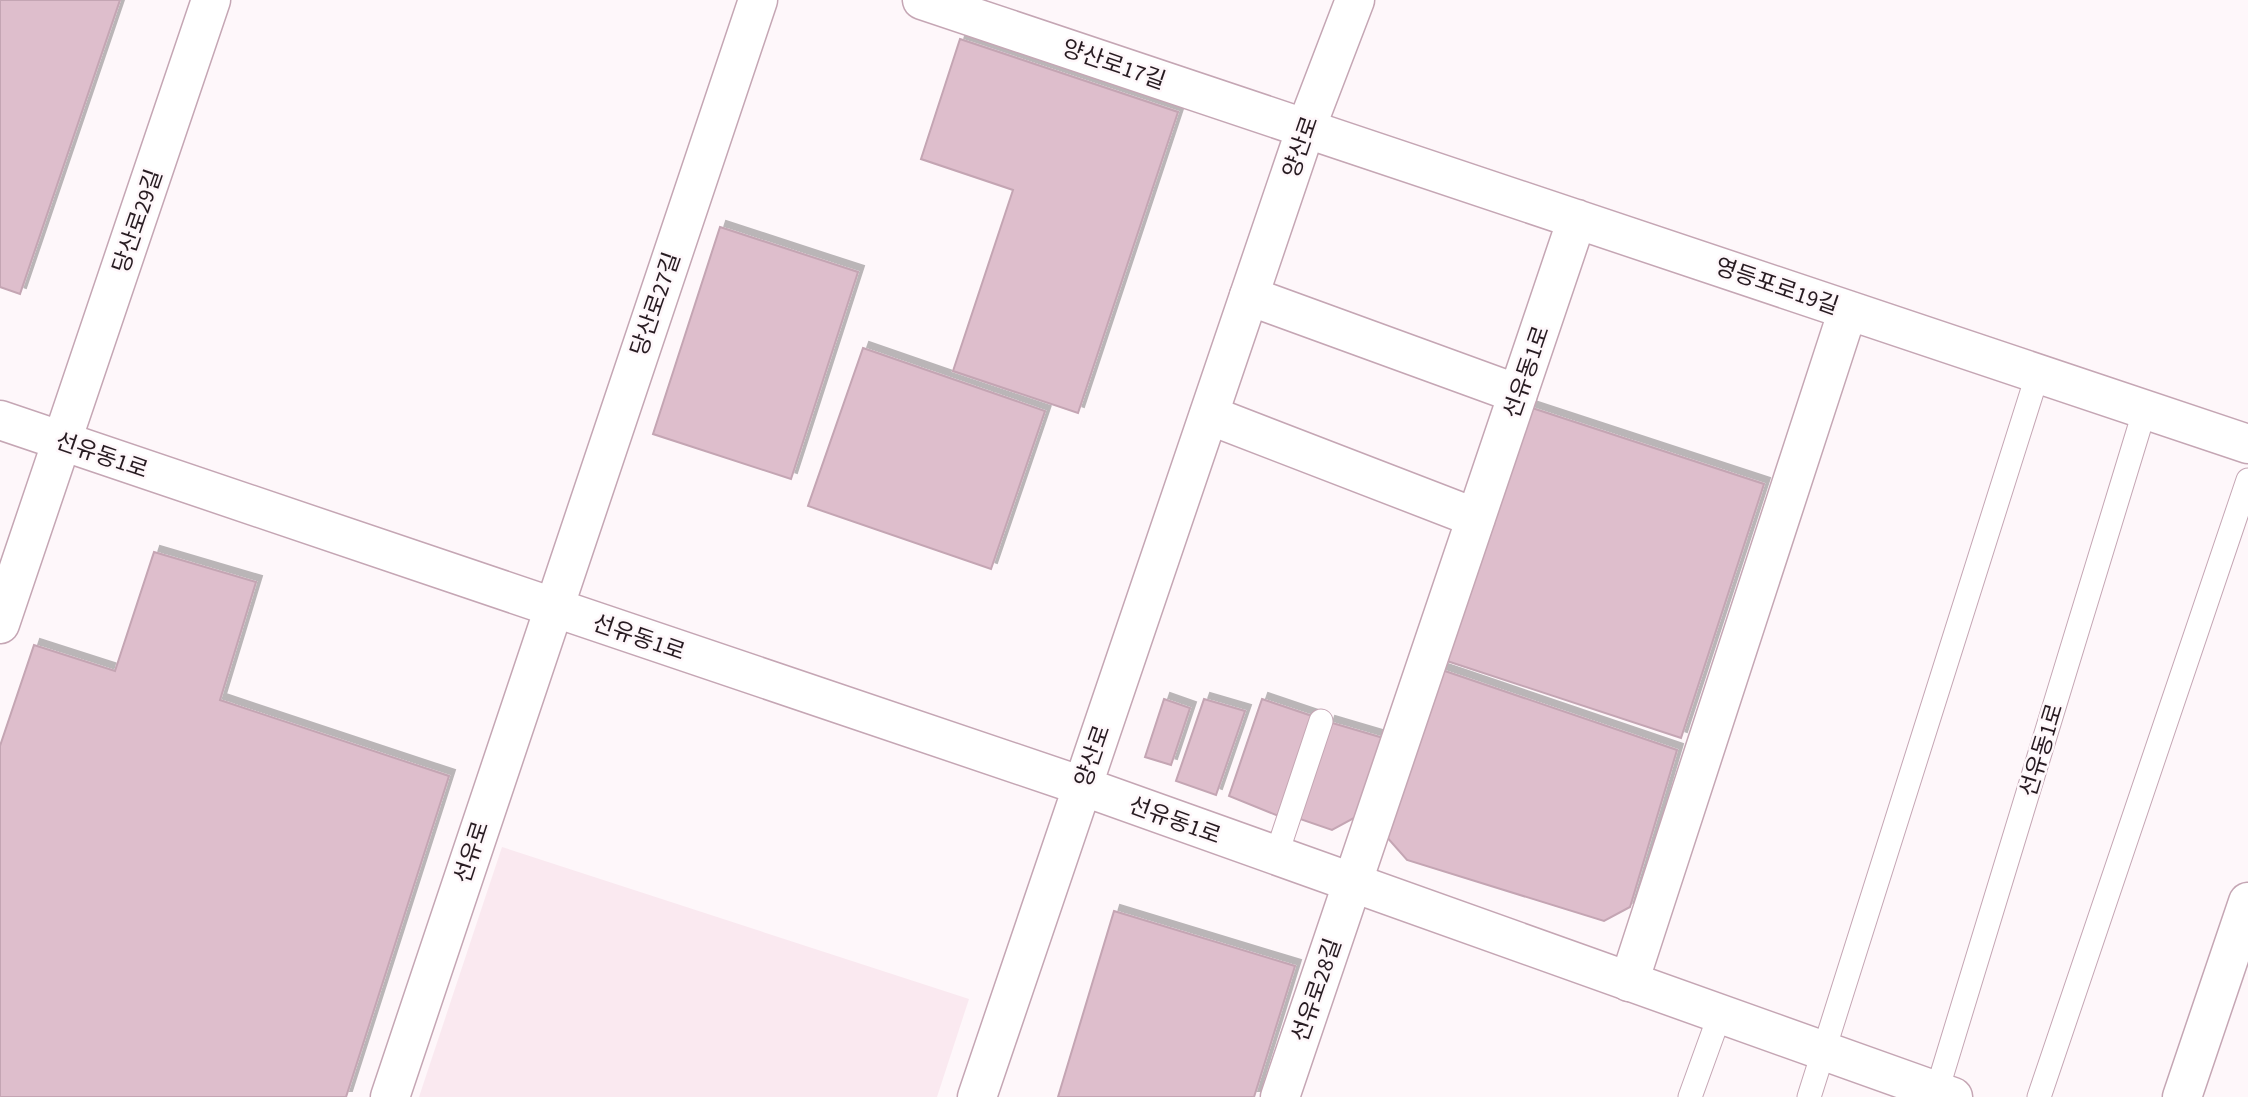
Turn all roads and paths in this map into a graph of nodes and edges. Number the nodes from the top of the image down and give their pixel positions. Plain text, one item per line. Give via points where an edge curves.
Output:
1 (211, 0) edge
2 (758, 0) edge
3 (922, 0) edge
4 (1355, 0) edge
5 (1306, 128) junction
6 (1577, 219) junction
7 (1249, 296) junction
8 (1848, 310) junction
9 (2038, 373) junction
10 (1518, 394) junction
11 (2145, 409) junction
12 (1209, 415) junction
13 (0, 420) edge
14 (63, 442) junction
15 (2248, 444) edge
16 (2248, 480) edge
17 (1476, 518) junction
18 (553, 608) junction
19 (0, 624) edge
20 (1321, 721) dead end
21 (1082, 786) junction
22 (1276, 856) junction
23 (1352, 883) junction
24 (2248, 902) edge
25 (1629, 982) junction
26 (1720, 1014) junction
27 (1825, 1051) junction
28 (1942, 1095) edge
29 (390, 1097) edge
30 (977, 1097) edge
31 (1280, 1097) edge
32 (1690, 1097) edge
33 (1809, 1097) edge
34 (2039, 1097) edge
35 (2182, 1097) edge

1 - 14 street, 당산로29길
2 - 18 street, 당산로27길
3 - 5 street, 양산로17길
4 - 5 street, 양산로
5 - 6 street, 영등포로19길
5 - 7 street, 양산로
6 - 8 street, 영등포로19길
6 - 10 street, 선유동1로
7 - 10 street
7 - 12 street, 양산로
8 - 9 street, 영등포로19길
8 - 25 street
9 - 11 street, 영등포로19길
9 - 27 lane
10 - 17 street, 선유동1로
11 - 15 street, 영등포로19길
11 - 28 lane, 선유동1로
12 - 17 street
12 - 21 street, 양산로
13 - 14 street, 선유동1로
14 - 18 street, 선유동1로
14 - 19 street
16 - 34 lane
17 - 23 street, 선유동1로
18 - 21 street, 선유동1로
18 - 29 street, 선유로
20 - 22 lane
21 - 22 street, 선유동1로
21 - 30 street, 양산로
22 - 23 street, 선유동1로
23 - 25 street, 선유동1로
23 - 31 street, 선유로28길
24 - 35 street
25 - 26 street, 선유동1로
26 - 27 street, 선유동1로
26 - 32 lane
27 - 28 street, 선유동1로
27 - 33 lane

